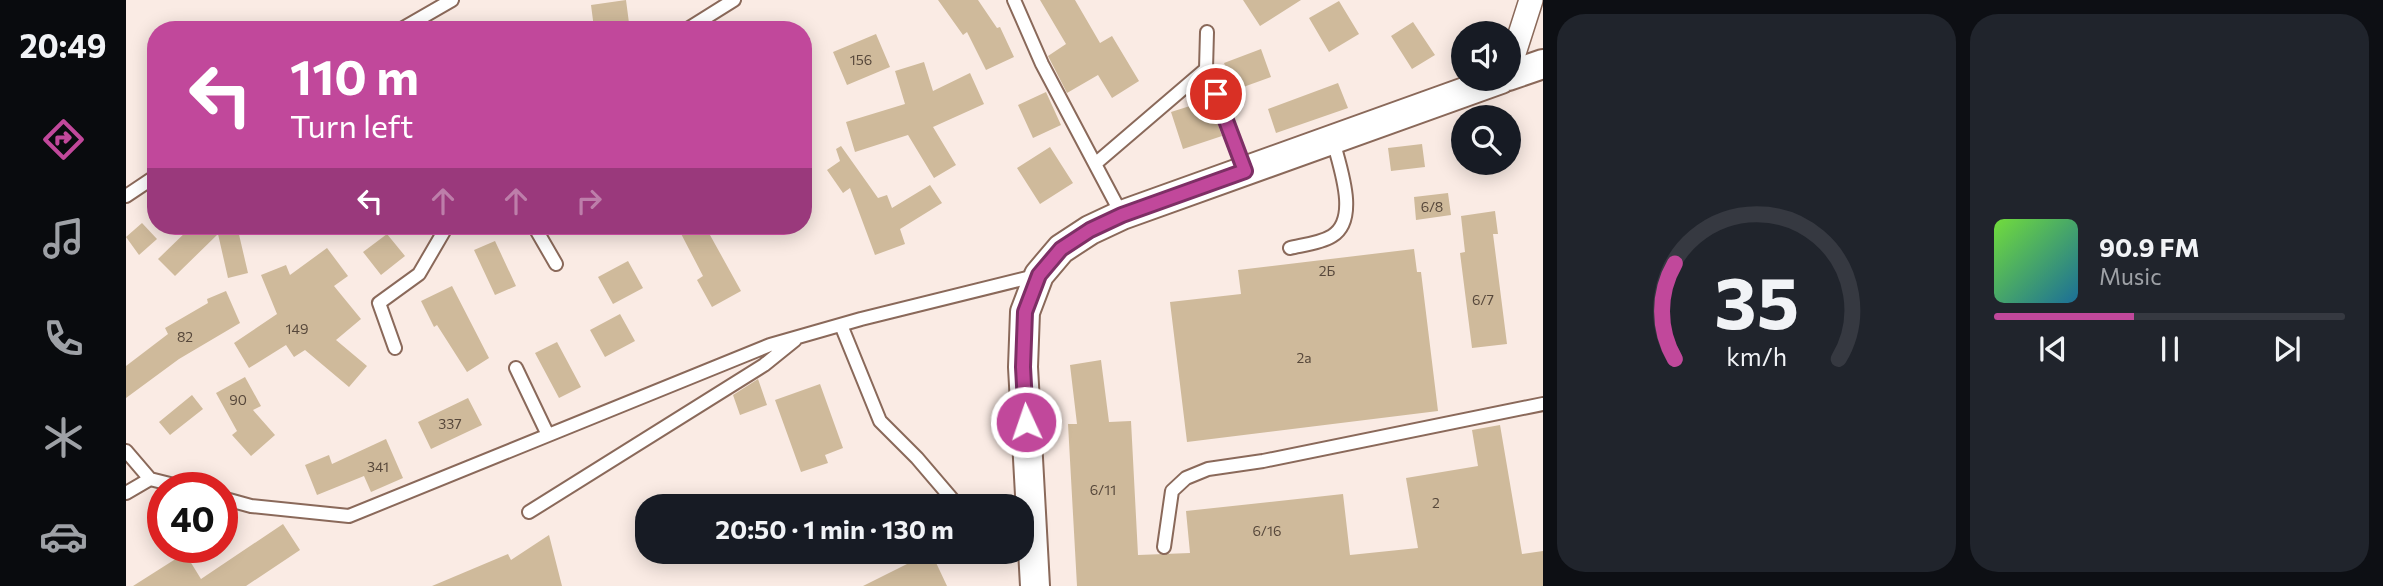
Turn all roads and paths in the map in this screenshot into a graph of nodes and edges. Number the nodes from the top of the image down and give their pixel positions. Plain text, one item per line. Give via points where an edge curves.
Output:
1 (452, 0) edge
2 (734, 0) edge
3 (1014, 0) edge
4 (1531, 0) edge
5 (416, 21) edge
6 (700, 21) edge
7 (1207, 32) dead end
8 (1521, 32) edge
9 (1543, 64) edge
10 (1206, 69) junction
11 (1521, 70) edge
12 (1467, 91) edge
13 (1333, 139) junction
14 (1095, 164) junction
15 (1245, 171) junction
16 (147, 182) edge
17 (126, 197) edge
18 (1122, 215) junction
19 (442, 235) edge
20 (539, 235) edge
21 (1290, 248) dead end
22 (556, 264) dead end
23 (1039, 275) junction
24 (841, 325) junction
25 (801, 336) junction
26 (395, 348) dead end
27 (516, 368) dead end
28 (1543, 404) edge
29 (548, 435) junction
30 (126, 451) edge
31 (147, 476) edge
32 (147, 481) edge
33 (126, 493) edge
34 (948, 494) edge
35 (238, 502) edge
36 (529, 512) dead end
37 (1164, 547) dead end
38 (1035, 586) edge

1 - 5 lane
2 - 6 lane
3 - 14 lane
4 - 8 street
7 - 10 lane
9 - 11 street
10 - 14 lane
10 - 15 lane
12 - 13 street
13 - 15 street
13 - 21 lane via 1347,207 1344,225 1332,237
14 - 18 lane
15 - 18 street
16 - 17 lane
18 - 23 street via 1061,249
19 - 26 lane via 419,274 379,303
20 - 22 lane
23 - 24 lane
23 - 38 street via 1025,312 1023,367
24 - 25 lane
24 - 34 lane via 880,421
25 - 29 lane
25 - 36 lane via 764,365
27 - 29 lane
28 - 37 lane via 1208,469 1186,478 1172,491
29 - 35 lane via 349,516
30 - 31 lane
32 - 33 lane

